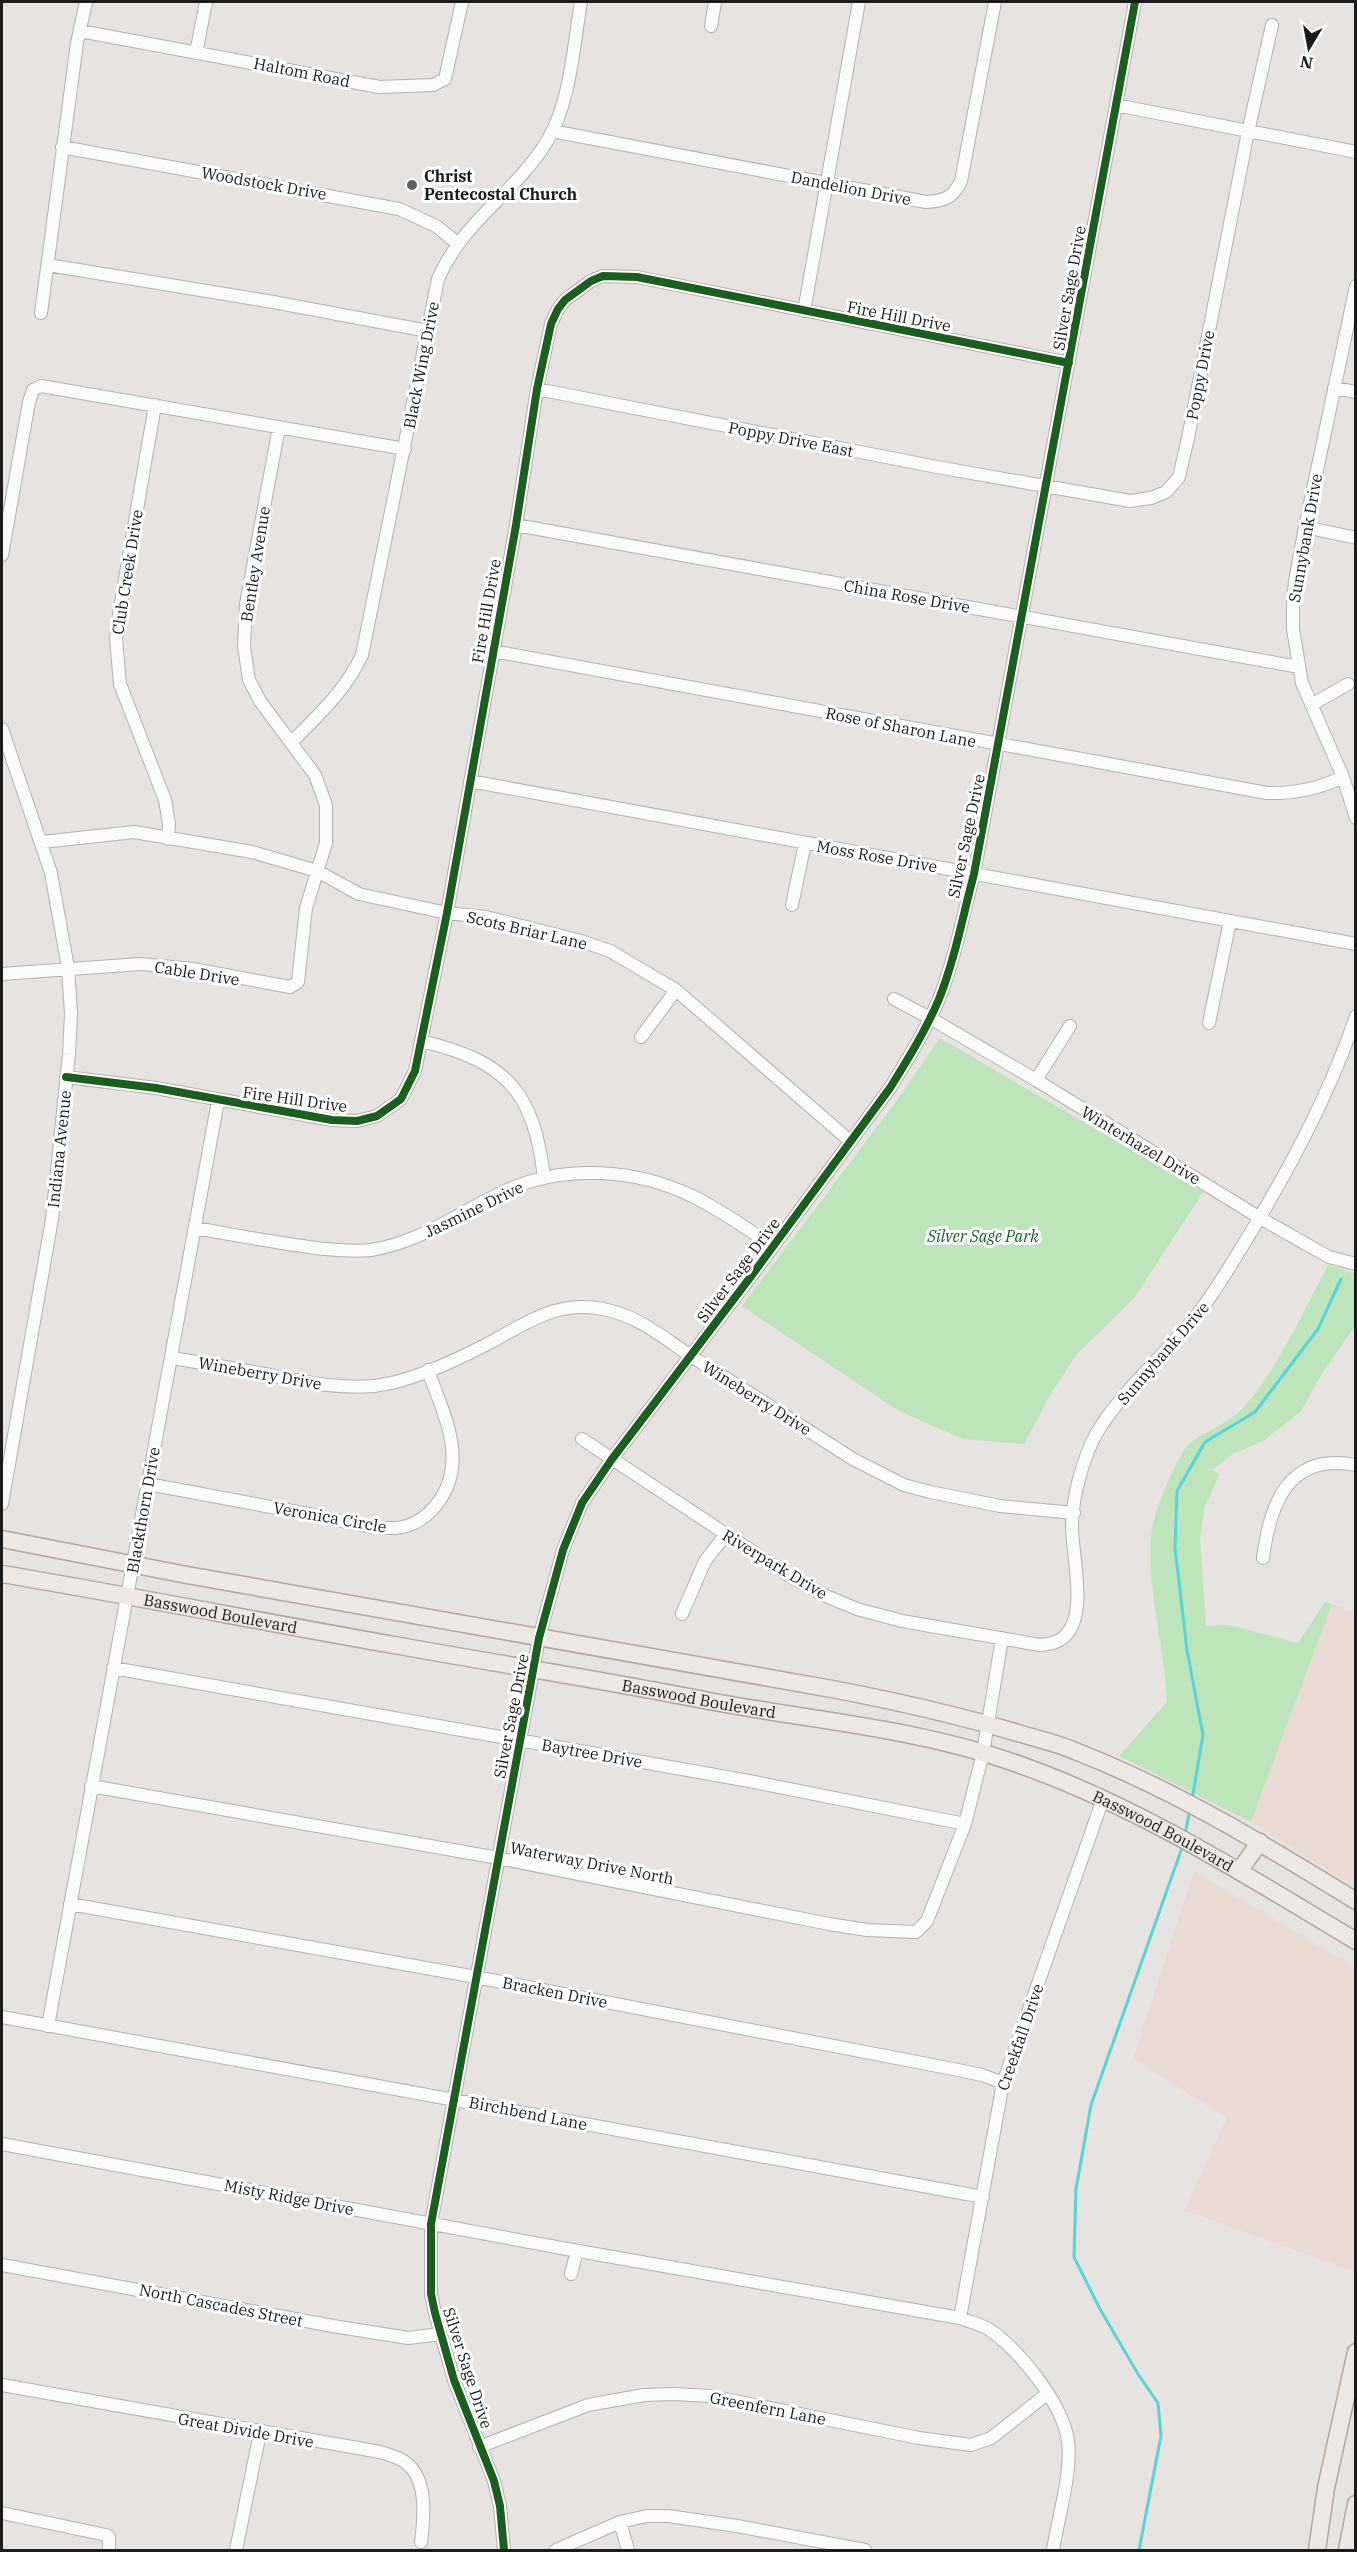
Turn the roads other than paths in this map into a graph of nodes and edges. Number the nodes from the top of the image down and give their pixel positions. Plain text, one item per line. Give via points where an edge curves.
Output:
1 (86, 2) edge
2 (206, 2) edge
3 (462, 2) edge
4 (581, 2) edge
5 (715, 2) edge
6 (859, 2) edge
7 (995, 2) edge
8 (1136, 2) edge
9 (1272, 25) dead end
10 (711, 26) dead end
11 (80, 31) junction
12 (196, 53) junction
13 (1116, 105) junction
14 (552, 131) junction
15 (1248, 132) junction
16 (62, 147) junction
17 (1356, 152) edge
18 (827, 183) junction
19 (456, 243) junction
20 (48, 265) junction
21 (1356, 286) edge
22 (804, 311) junction
23 (41, 313) dead end
24 (428, 331) junction
25 (1069, 363) junction
26 (1334, 388) junction
27 (537, 389) junction
28 (1356, 392) edge
29 (155, 405) junction
30 (279, 427) junction
31 (405, 449) junction
32 (1046, 487) junction
33 (516, 525) junction
34 (1305, 526) junction
35 (1356, 538) edge
36 (2, 555) edge
37 (1022, 617) junction
38 (493, 651) junction
39 (1299, 667) junction
40 (1348, 684) dead end
41 (1311, 705) junction
42 (2, 729) edge
43 (292, 742) junction
44 (998, 745) junction
45 (1343, 777) junction
46 (470, 781) junction
47 (1356, 818) edge
48 (168, 839) junction
49 (42, 842) junction
50 (805, 843) junction
51 (317, 871) junction
52 (974, 874) junction
53 (310, 892) joint
54 (792, 905) dead end
55 (447, 913) junction
56 (1230, 921) junction
57 (1356, 944) edge
58 (68, 968) junction
59 (2, 974) edge
60 (676, 990) junction
61 (894, 999) dead end
62 (1356, 1016) edge
63 (930, 1018) junction
64 (1209, 1023) dead end
65 (1070, 1026) dead end
66 (641, 1037) dead end
67 (421, 1041) junction
68 (66, 1077) junction
69 (1036, 1080) junction
70 (218, 1101) junction
71 (850, 1141) junction
72 (544, 1178) junction
73 (1260, 1218) junction
74 (195, 1228) junction
75 (773, 1246) junction
76 (1356, 1264) edge
77 (691, 1356) junction
78 (171, 1358) junction
79 (428, 1370) junction
80 (582, 1439) dead end
81 (612, 1459) junction
82 (1356, 1465) edge
83 (148, 1484) junction
84 (2, 1504) edge
85 (1074, 1513) junction
86 (726, 1534) junction
87 (2, 1539) edge
88 (1263, 1558) dead end
89 (133, 1564) junction
90 (2, 1574) edge
91 (127, 1596) junction
92 (682, 1614) dead end
93 (539, 1638) junction
94 (1002, 1638) junction
95 (1061, 1639) joint
96 (113, 1668) junction
97 (533, 1668) junction
98 (987, 1724) junction
99 (520, 1740) junction
100 (983, 1753) junction
101 (91, 1786) junction
102 (1103, 1799) junction
103 (965, 1824) junction
104 (1260, 1842) junction
105 (498, 1858) junction
106 (1239, 1871) junction
107 (1356, 1901) edge
108 (70, 1904) junction
109 (1329, 1926) junction
110 (1356, 1932) edge
111 (1356, 1941) edge
112 (476, 1977) junction
113 (2, 2017) edge
114 (48, 2026) junction
115 (1003, 2083) junction
116 (454, 2099) junction
117 (2, 2144) edge
118 (983, 2197) junction
119 (431, 2224) junction
120 (577, 2251) junction
121 (2, 2265) edge
122 (571, 2274) dead end
123 (960, 2318) junction
124 (441, 2334) junction
125 (1356, 2352) edge
126 (2, 2385) edge
127 (1047, 2394) junction
128 (260, 2433) junction
129 (480, 2447) junction
130 (1356, 2504) edge
131 (2, 2512) edge
132 (620, 2522) junction
133 (421, 2542) dead end
134 (109, 2550) edge
135 (236, 2550) edge
136 (504, 2550) edge
137 (555, 2550) edge
138 (628, 2550) edge
139 (865, 2550) edge
140 (1053, 2550) edge
141 (1317, 2550) edge
142 (1347, 2550) edge

1 - 11 street
2 - 12 street
3 - 12 street, Haltom Road via 445,80 434,85 379,87
4 - 14 street, Black Wing Drive via 565,96
5 - 10 street
6 - 18 street
7 - 18 street, Dandelion Drive via 972,129 956,192 939,201 926,202
8 - 13 street, Silver Sage Drive
9 - 15 street, Poppy Drive
11 - 12 street, Haltom Road
11 - 16 street
13 - 15 street
13 - 25 street, Silver Sage Drive
14 - 18 street, Dandelion Drive
14 - 19 street, Black Wing Drive via 533,160
15 - 17 street
15 - 32 street, Poppy Drive via 1188,438 1175,484 1151,498 1130,501
16 - 19 street, Woodstock Drive via 399,209 436,226
16 - 20 street
18 - 22 street
19 - 24 street, Black Wing Drive via 438,279
20 - 23 street
20 - 24 street
21 - 26 street, Sunnybank Drive
22 - 25 street, Fire Hill Drive
22 - 27 street, Fire Hill Drive via 637,277 603,276 591,280 558,309
24 - 31 street, Black Wing Drive
25 - 32 street, Silver Sage Drive
26 - 28 street
26 - 34 street, Sunnybank Drive
27 - 32 street, Poppy Drive East
27 - 33 street, Fire Hill Drive
29 - 30 street
29 - 36 street via 41,386 33,390
29 - 48 street, Club Creek Drive via 119,614 117,650 120,684 165,800
30 - 31 street
30 - 43 street, Bentley Avenue via 246,604 243,646 249,680
31 - 43 street, Black Wing Drive via 362,655 340,692
32 - 37 street, Silver Sage Drive
33 - 37 street, China Rose Drive
33 - 38 street, Fire Hill Drive
34 - 35 street
34 - 39 street, Sunnybank Drive via 1293,603
37 - 39 street, China Rose Drive
37 - 44 street, Silver Sage Drive
38 - 44 street, Rose of Sharon Lane
38 - 46 street, Fire Hill Drive
39 - 41 street, Sunnybank Drive
40 - 41 street
41 - 45 street, Sunnybank Drive
42 - 49 street, Indiana Avenue
43 - 51 street, Bentley Avenue via 315,775 326,806 326,843
44 - 45 street, Rose of Sharon Lane via 1267,793 1310,790
44 - 52 street, Silver Sage Drive
45 - 47 street, Sunnybank Drive
46 - 50 street, Moss Rose Drive
46 - 55 street, Fire Hill Drive
48 - 49 street, Scots Briar Lane via 125,832
48 - 51 street, Scots Briar Lane via 252,852
49 - 58 street, Indiana Avenue
50 - 52 street, Moss Rose Drive
50 - 54 street
51 - 53 street, Bentley Avenue
51 - 55 street, Scots Briar Lane via 359,894
52 - 56 street, Moss Rose Drive
52 - 63 street, Silver Sage Drive via 949,970
53 - 58 street, Cable Drive via 300,976 290,987 193,969 140,964
55 - 60 street, Scots Briar Lane via 486,917 581,941 633,963
55 - 67 street, Fire Hill Drive
56 - 57 street, Moss Rose Drive
56 - 64 street
58 - 59 street, Cable Drive
58 - 68 street, Indiana Avenue via 71,1013
60 - 66 street
60 - 71 street, Scots Briar Lane
61 - 63 street, Winterhazel Drive
62 - 73 street, Sunnybank Drive via 1329,1088
63 - 69 street, Winterhazel Drive
63 - 71 street, Silver Sage Drive via 890,1088
65 - 69 street
67 - 70 street, Fire Hill Drive via 408,1088 401,1099 377,1116 357,1121 332,1120
67 - 72 street via 470,1056 503,1076 516,1090 540,1142
68 - 70 street, Fire Hill Drive
68 - 84 street, Indiana Avenue via 52,1219
69 - 73 street, Winterhazel Drive
70 - 74 street, Blackthorn Drive
71 - 75 street, Silver Sage Drive
72 - 74 street, Jasmine Drive via 507,1190 414,1239 368,1250 300,1246
72 - 75 street, Jasmine Drive via 593,1173 669,1186 716,1209
73 - 76 street, Winterhazel Drive via 1329,1257
73 - 85 street, Sunnybank Drive via 1212,1296 1102,1425 1083,1469
74 - 78 street, Blackthorn Drive
75 - 77 street, Silver Sage Drive
77 - 79 street, Wineberry Drive via 650,1327 588,1307 547,1312 526,1320 492,1341
77 - 81 street, Silver Sage Drive
77 - 85 street, Wineberry Drive via 853,1459 904,1485 1000,1506
78 - 79 street, Wineberry Drive via 322,1385 375,1386
78 - 83 street, Blackthorn Drive
79 - 83 street, Veronica Circle via 448,1430 452,1468 446,1491 437,1505 413,1523 395,1528 346,1521
80 - 81 street, Riverpark Drive
81 - 86 street, Riverpark Drive
81 - 93 street, Silver Sage Drive via 582,1503 563,1550
82 - 88 street via 1326,1462 1311,1467 1286,1486 1271,1516
83 - 89 street, Blackthorn Drive
85 - 95 street, Sunnybank Drive via 1077,1604 1071,1627
86 - 92 street via 705,1561
86 - 94 street, Riverpark Drive via 788,1575 857,1609
87 - 89 main road, Basswood Boulevard
89 - 91 street, Blackthorn Drive
89 - 93 main road, Basswood Boulevard
90 - 91 main road, Basswood Boulevard
91 - 96 street, Blackthorn Drive
91 - 97 main road, Basswood Boulevard
93 - 97 street, Silver Sage Drive
93 - 98 main road, Basswood Boulevard via 912,1704
94 - 95 street, Riverpark Drive via 1040,1645
94 - 98 street
96 - 99 street, Baytree Drive
96 - 101 street, Blackthorn Drive
97 - 99 street, Silver Sage Drive
97 - 100 main road, Basswood Boulevard via 919,1737
98 - 100 street
98 - 104 main road, Basswood Boulevard via 1073,1750 1178,1798
99 - 103 street, Baytree Drive
99 - 105 street, Silver Sage Drive
100 - 102 main road, Basswood Boulevard
100 - 103 street
101 - 105 street, Waterway Drive North
101 - 108 street, Blackthorn Drive
102 - 106 main road, Basswood Boulevard
102 - 115 street, Creekfall Drive
103 - 105 street, Waterway Drive North via 927,1921 911,1932 829,1924
104 - 106 main road
104 - 107 main road, Basswood Boulevard
105 - 112 street, Silver Sage Drive
106 - 109 main road, Basswood Boulevard
108 - 112 street, Bracken Drive
108 - 114 street, Blackthorn Drive
109 - 110 main road
109 - 111 main road, Basswood Boulevard
112 - 115 street, Bracken Drive via 948,2068
112 - 116 street, Silver Sage Drive
113 - 114 street, Birchbend Lane
114 - 116 street, Birchbend Lane
115 - 118 street, Creekfall Drive
116 - 118 street, Birchbend Lane
116 - 119 street, Silver Sage Drive
117 - 119 street, Misty Ridge Drive
118 - 123 street, Creekfall Drive
119 - 120 street, Misty Ridge Drive
119 - 124 street, Silver Sage Drive via 431,2294
120 - 122 street
120 - 123 street, Misty Ridge Drive
121 - 124 street, North Cascades Street via 408,2338
123 - 127 street, Misty Ridge Drive via 980,2325 1009,2346
124 - 129 street, Silver Sage Drive
125 - 141 main road via 1326,2488
126 - 128 street, Great Divide Drive
127 - 129 street, Greenfern Lane via 991,2438 971,2445 710,2396 674,2394 588,2405
127 - 140 street, Misty Ridge Drive via 1068,2439
128 - 133 street, Great Divide Drive via 380,2452 408,2463 420,2484
128 - 135 street
129 - 136 street, Silver Sage Drive via 500,2505
130 - 142 main road
131 - 134 street via 106,2535
132 - 137 street
132 - 138 street
132 - 139 street via 668,2516

